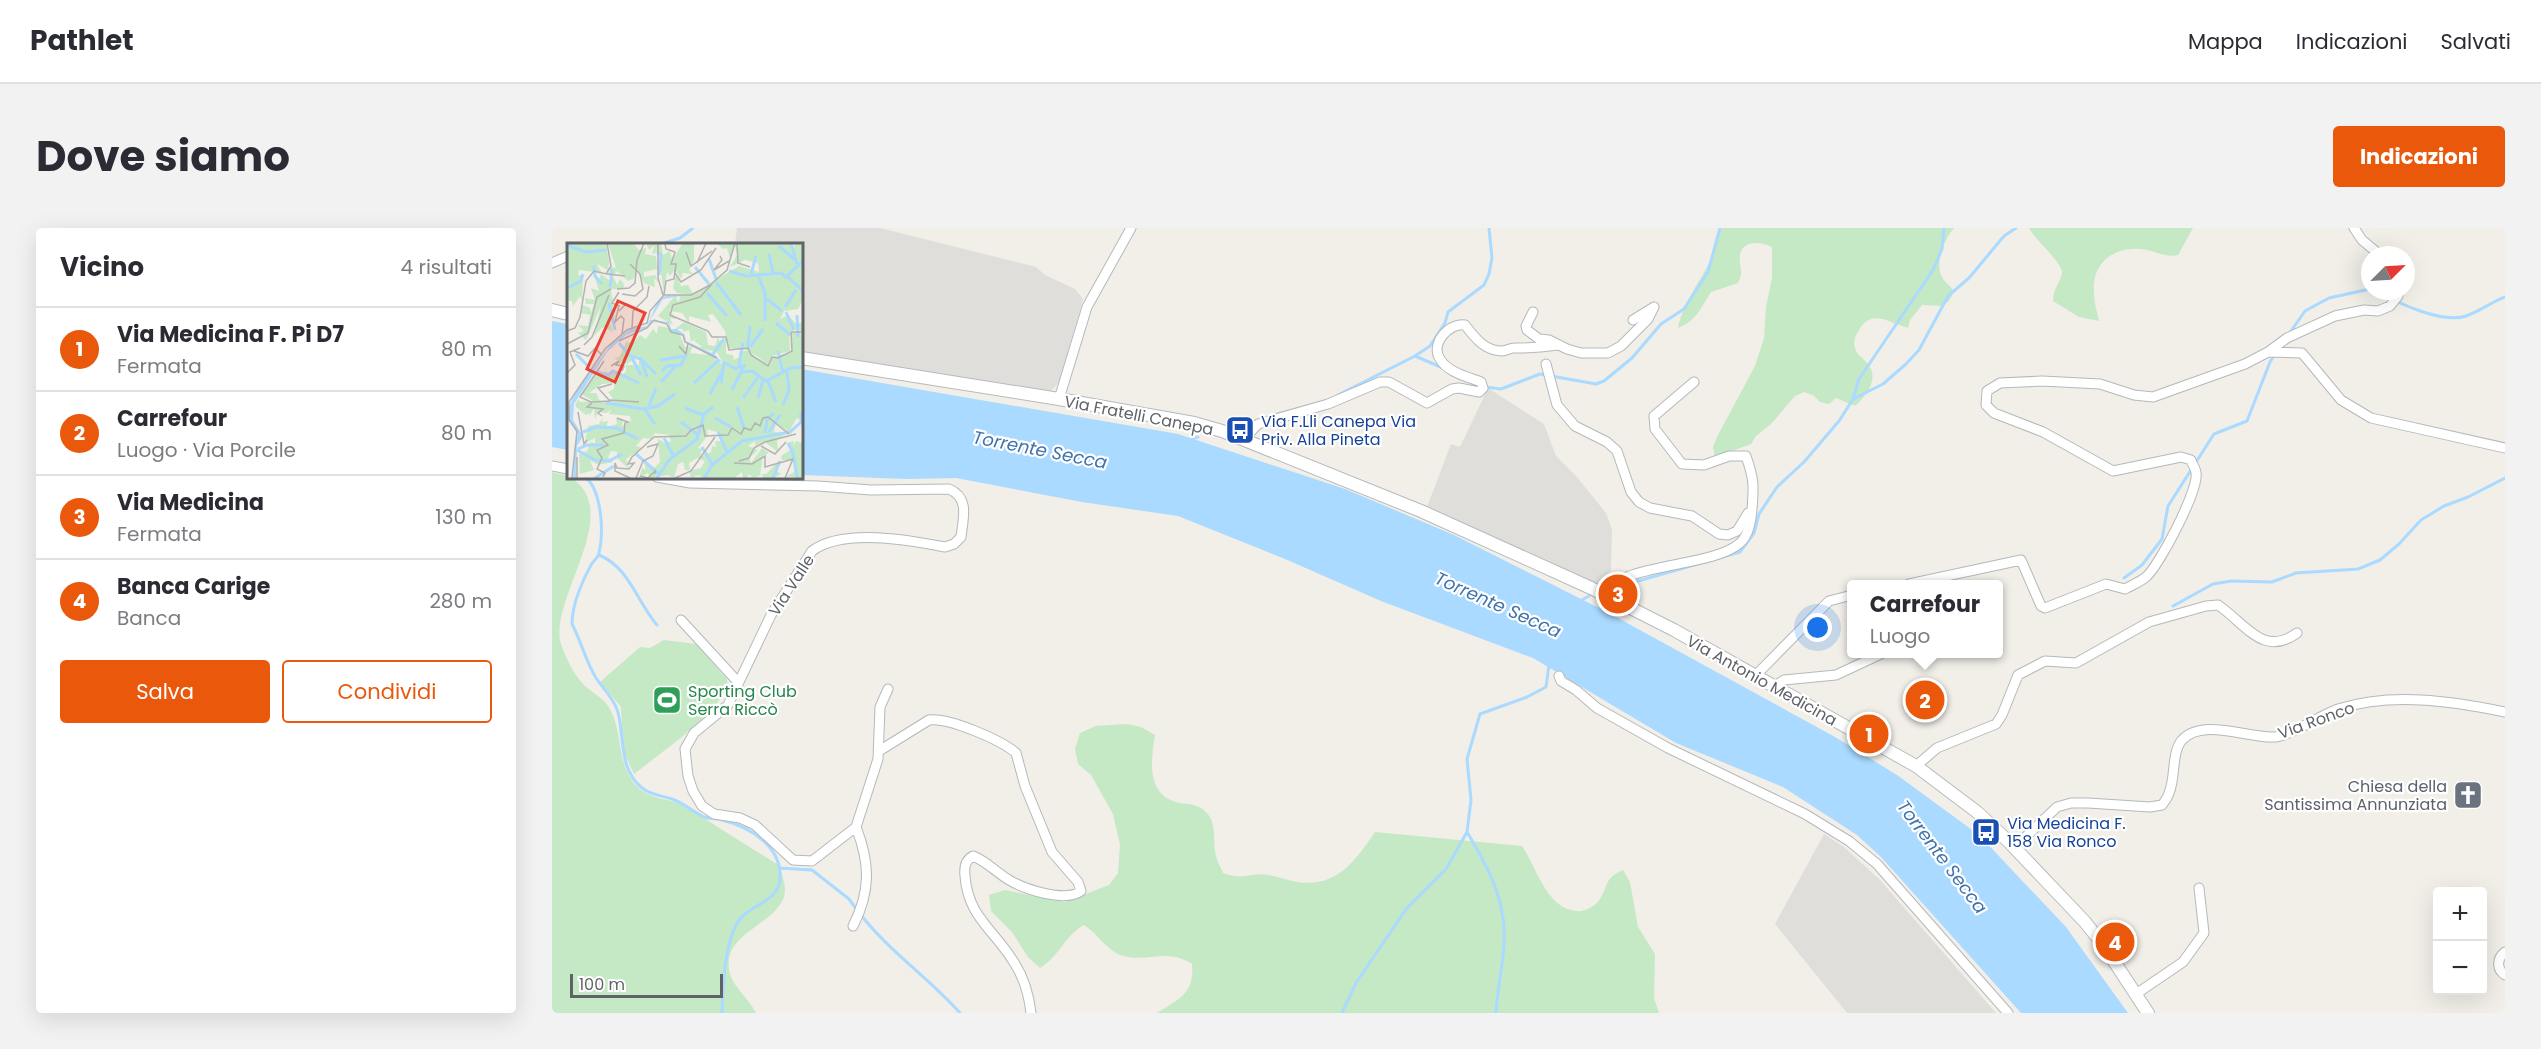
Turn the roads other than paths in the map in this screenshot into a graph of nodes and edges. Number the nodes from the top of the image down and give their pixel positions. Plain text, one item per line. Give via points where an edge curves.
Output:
1 (1131, 228) edge
2 (2354, 228) edge
3 (2369, 246) edge
4 (567, 256) edge
5 (552, 263) edge
6 (2395, 300) edge
7 (552, 310) edge
8 (1533, 312) dead end
9 (567, 314) edge
10 (1633, 320) dead end
11 (1558, 345) junction
12 (2268, 352) junction
13 (802, 358) edge
14 (1546, 364) dead end
15 (1695, 382) dead end
16 (1059, 399) junction
17 (1244, 439) junction
18 (2505, 448) edge
19 (552, 466) edge
20 (567, 469) edge
21 (668, 478) edge
22 (690, 480) edge
23 (1752, 506) junction
24 (1931, 580) edge
25 (1591, 588) joint
26 (1604, 594) junction
27 (1847, 597) edge
28 (681, 620) dead end
29 (2297, 633) dead end
30 (1872, 658) edge
31 (1756, 675) junction
32 (1559, 676) dead end
33 (738, 681) junction
34 (1775, 686) junction
35 (888, 689) dead end
36 (2505, 712) edge
37 (879, 751) junction
38 (1916, 766) junction
39 (856, 827) junction
40 (2014, 848) junction
41 (2199, 888) dead end
42 (854, 926) dead end
43 (2505, 952) edge
44 (2505, 975) edge
45 (2136, 994) junction
46 (1031, 1013) edge
47 (2008, 1013) edge
48 (2148, 1013) edge

1 - 16 street via 1088,307
2 - 3 street
4 - 5 street
6 - 12 street via 2378,311 2335,316 2287,338
7 - 9 main road
8 - 11 street via 1527,330
10 - 11 street via 1654,307 1648,319 1613,352 1581,353
11 - 17 street via 1493,350 1476,339 1465,325 1453,325 1438,346 1438,358 1456,372 1481,382 1483,388 1479,392 1452,389 1427,403 1389,382 1380,382 1328,404 1258,424
12 - 18 street via 2302,353 2341,400 2371,418
12 - 24 street via 2153,397 2100,384 2042,381 2000,383 1987,391 1986,405 1994,413 2043,432 2113,471 2181,457 2191,460 2197,474 2194,488 2180,522 2146,577 2125,589 2106,584 2045,608 2021,560
13 - 16 main road, Via Fratelli Canepa
14 - 23 street via 1557,405 1575,426 1617,451 1631,492 1639,502 1692,516 1723,535 1737,531
15 - 23 street via 1654,416 1655,429 1682,464 1704,465 1728,456 1746,456 1755,481
16 - 17 main road, Via Fratelli Canepa via 1194,423
17 - 25 main road, Via Fratelli Canepa via 1421,511
19 - 20 street
21 - 22 street
22 - 33 street, Via Valle via 871,490 949,489 960,495 963,503 961,537 945,547 886,537 841,540 821,544 812,551 771,615
23 - 26 street via 1750,523 1738,545 1639,574 1613,584
25 - 26 main road, Via Antonio Medicina
26 - 31 main road, Via Antonio Medicina
27 - 31 street via 1828,601
28 - 33 street
29 - 38 street via 2287,641 2273,644 2258,638 2218,605 2163,617 2076,663 2045,661 2018,675 1996,724 1937,748
30 - 34 street via 1836,675 1784,680
31 - 34 main road, Via Antonio Medicina
32 - 47 street via 1597,708 1668,748 1805,814 1859,849 1877,864
33 - 39 street, Via Valle via 728,705 694,733 686,749 691,783 702,806 714,814 755,825 793,860 803,862 812,861
34 - 38 main road, Via Antonio Medicina
35 - 37 street via 880,707
36 - 40 street, Via Ronco via 2449,700 2367,703 2338,710 2277,737 2217,729 2192,733 2177,752 2169,793 2162,805 2071,803 2057,807
37 - 39 street
37 - 46 street via 934,719 951,722 1016,753 1052,852 1081,891 1067,896 1026,888 973,856 964,867 970,903 1015,962
38 - 40 main road, Via Antonio Medicina via 1977,812
39 - 42 street via 868,868 863,907
40 - 45 main road, Via Antonio Medicina via 2085,922
41 - 45 street via 2204,933 2183,962
43 - 44 street via 2498,964
45 - 48 main road, Via Antonio Medicina

